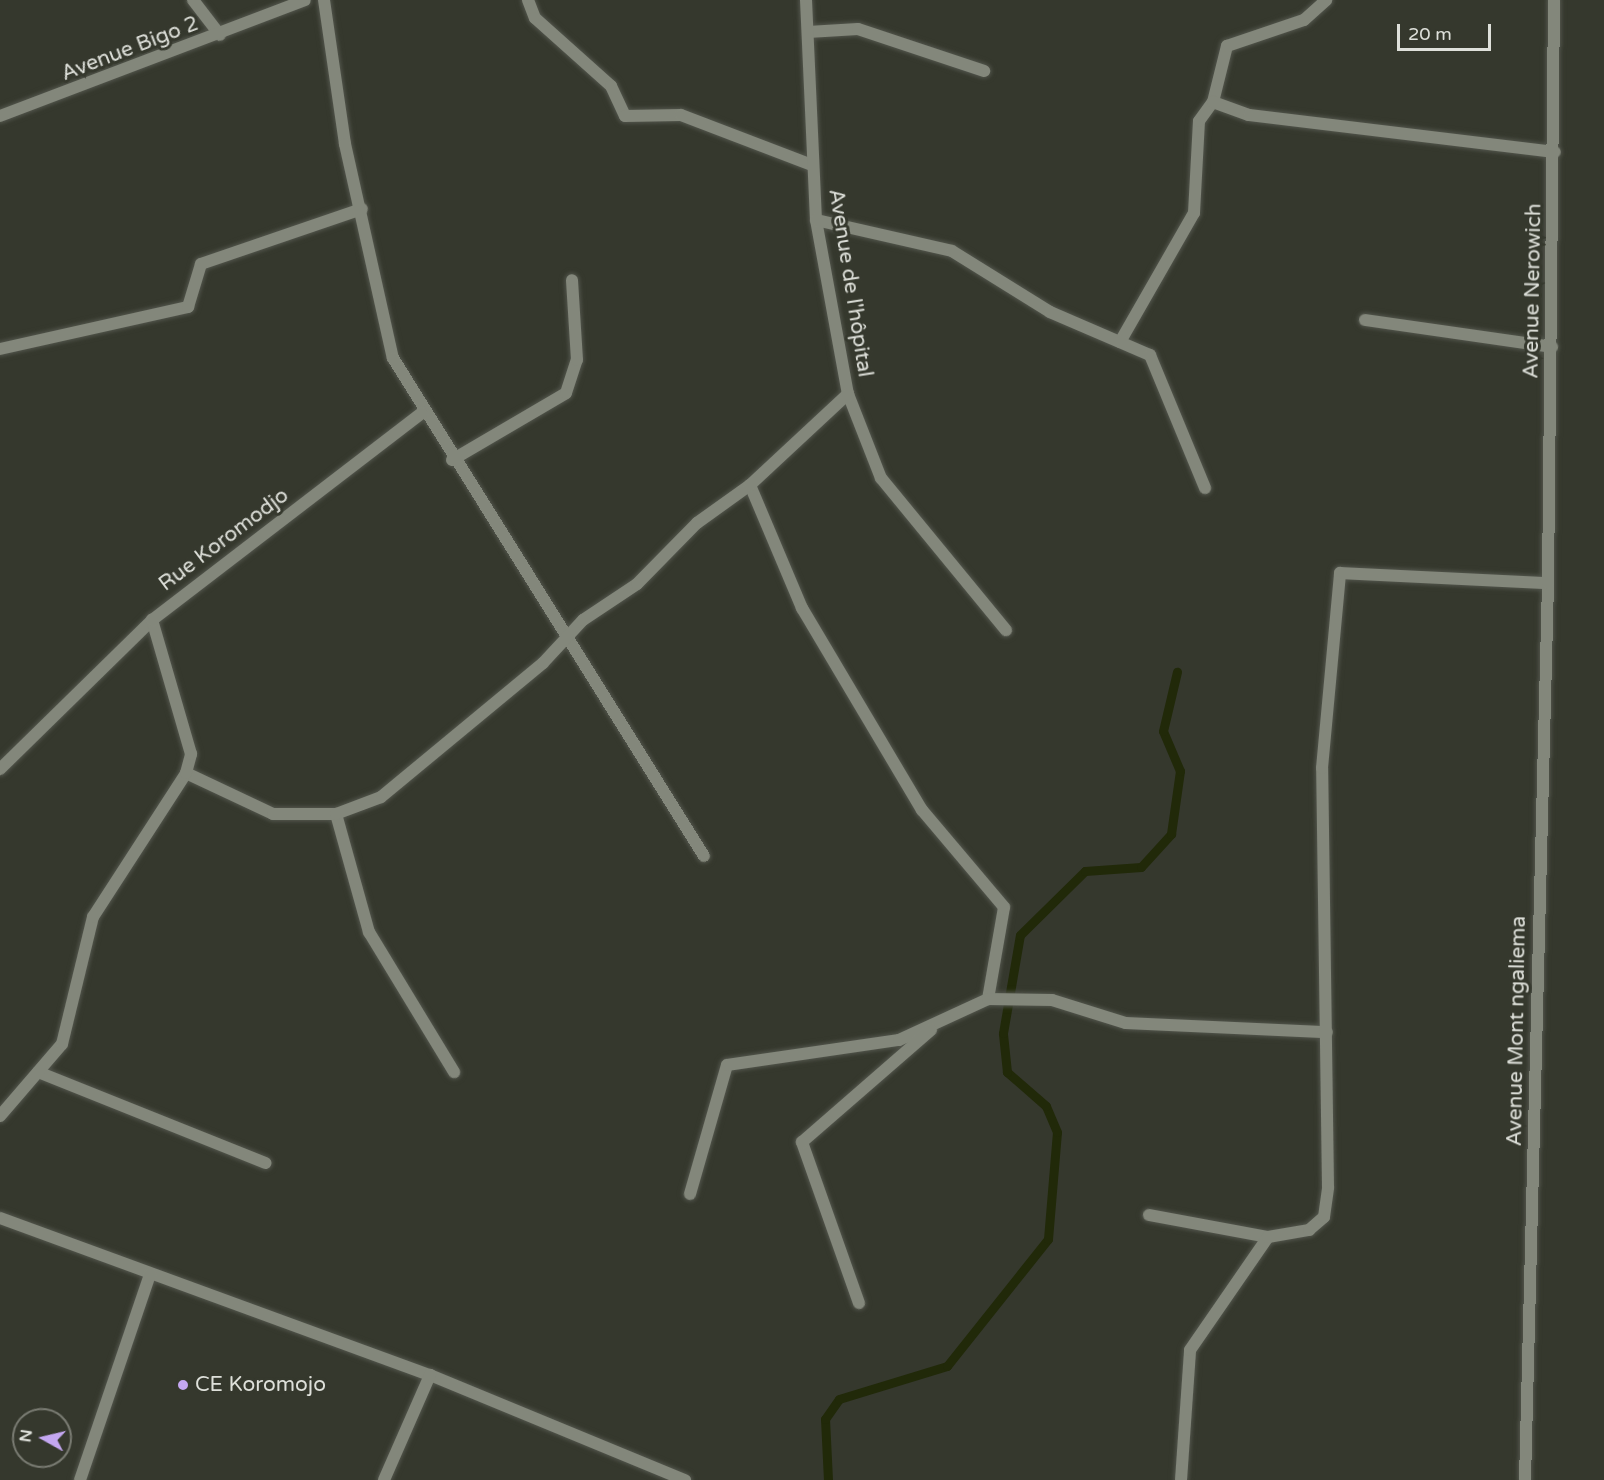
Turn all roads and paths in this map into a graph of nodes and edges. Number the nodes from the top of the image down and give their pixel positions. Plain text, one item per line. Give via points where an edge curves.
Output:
1 (193, 0) edge
2 (305, 0) edge
3 (324, 0) edge
4 (528, 0) edge
5 (806, 0) edge
6 (1326, 0) edge
7 (1554, 0) edge
8 (808, 32) junction
9 (220, 35) junction
10 (984, 71) dead end
11 (1213, 102) junction
12 (0, 116) edge
13 (1555, 152) junction
14 (812, 165) junction
15 (362, 209) junction
16 (816, 220) junction
17 (572, 280) dead end
18 (1365, 320) dead end
19 (1120, 342) junction
20 (1552, 347) junction
21 (0, 349) edge
22 (848, 394) junction
23 (422, 413) junction
24 (452, 460) junction
25 (750, 485) junction
26 (1204, 488) dead end
27 (1548, 583) junction
28 (152, 620) junction
29 (1006, 630) dead end
30 (565, 639) junction
31 (0, 770) edge
32 (186, 773) junction
33 (336, 814) junction
34 (704, 856) dead end
35 (988, 999) junction
36 (941, 1022) junction
37 (1327, 1032) junction
38 (38, 1072) junction
39 (454, 1072) dead end
40 (0, 1116) edge
41 (266, 1163) dead end
42 (690, 1194) dead end
43 (1149, 1215) dead end
44 (0, 1218) edge
45 (1268, 1238) junction
46 (150, 1274) junction
47 (860, 1304) dead end
48 (430, 1375) junction
49 (80, 1480) edge
50 (384, 1480) edge
51 (685, 1480) edge
52 (1181, 1480) edge
53 (1525, 1480) edge

1 - 9 street
2 - 9 street, Avenue Bigo 2
3 - 15 street via 345,144
4 - 14 street via 535,18 610,86 625,116 681,115
5 - 8 street, Avenue de l'hôpital
6 - 11 street via 1304,20 1227,46
7 - 13 street, Avenue Nerowich
8 - 10 street via 858,29
8 - 14 street, Avenue de l'hôpital
9 - 12 street, Avenue Bigo 2
11 - 13 street via 1250,115
11 - 19 street via 1199,120 1194,213
13 - 20 street, Avenue Nerowich
14 - 16 street, Avenue de l'hôpital
15 - 21 street via 201,264 188,307
15 - 23 street via 393,358
16 - 19 street via 952,251 1050,312
16 - 22 street, Avenue de l'hôpital
17 - 24 street via 577,360 566,393
18 - 20 street
19 - 26 street via 1150,355
20 - 27 street, Avenue Nerowich
22 - 25 street
22 - 29 street, Avenue de l'hôpital via 881,478
23 - 24 street
23 - 28 street, Rue Koromodjo
24 - 30 street
25 - 30 street via 697,523 637,584
25 - 35 street via 802,608 916,800 1004,907
27 - 37 street via 1340,573 1322,768
27 - 53 street, Avenue Mont ngaliema
28 - 31 street
28 - 32 street, Rue Koromodjo via 191,754
30 - 33 street via 381,797
30 - 34 street
32 - 33 street via 273,814
32 - 38 street, Rue Koromodjo via 93,917 62,1044
33 - 39 street via 369,932
35 - 36 street
35 - 37 street via 1052,1000 1126,1023
36 - 42 street via 899,1040 727,1065
36 - 47 street via 802,1142
37 - 45 street via 1323,1217 1309,1230
38 - 40 street, Rue Koromodjo
38 - 41 street
43 - 45 street
44 - 46 street
45 - 52 street via 1190,1350
46 - 48 street
46 - 49 street
48 - 50 street
48 - 51 street

